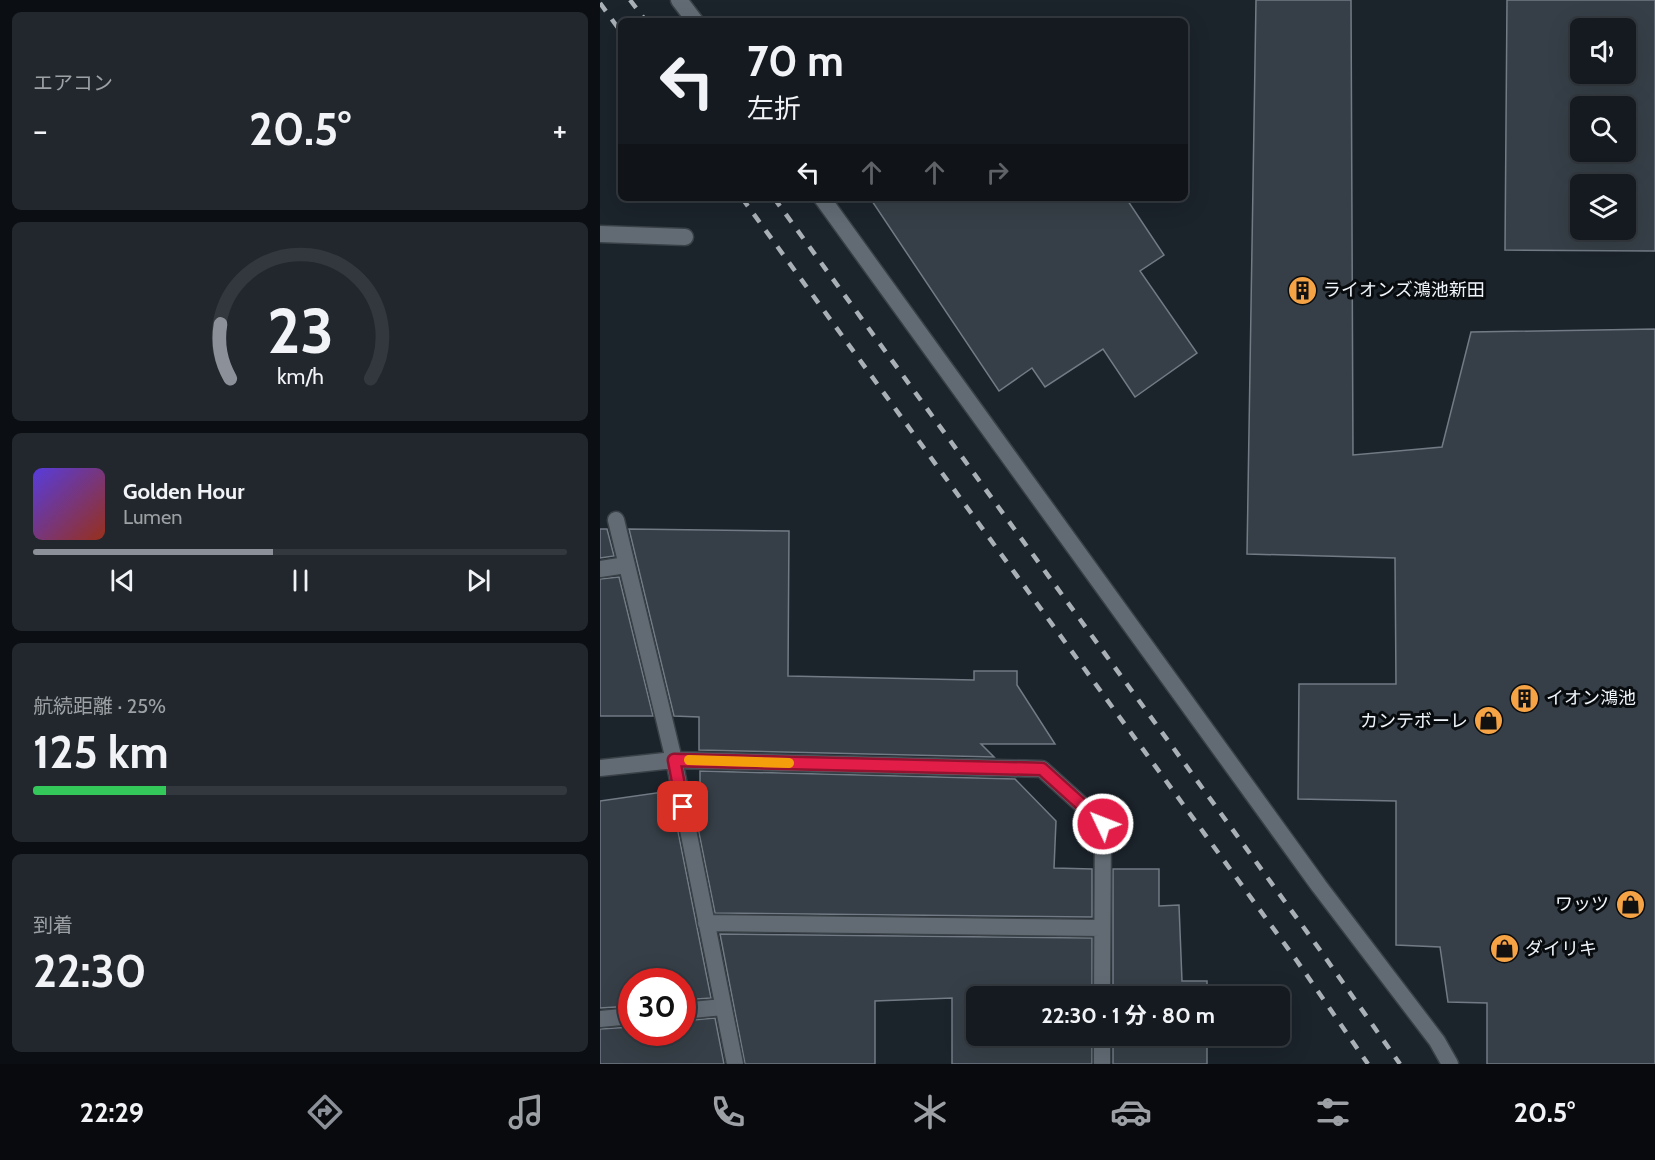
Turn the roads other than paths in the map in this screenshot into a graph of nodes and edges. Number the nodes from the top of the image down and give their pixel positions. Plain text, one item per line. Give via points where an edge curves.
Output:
1 (679, 0) edge
2 (693, 18) edge
3 (824, 201) edge
4 (600, 234) edge
5 (685, 237) dead end
6 (616, 520) dead end
7 (627, 566) junction
8 (600, 569) edge
9 (674, 760) junction
10 (600, 768) edge
11 (706, 923) junction
12 (1102, 928) junction
13 (1102, 986) edge
14 (723, 1007) junction
15 (696, 1010) edge
16 (618, 1017) edge
17 (600, 1019) edge
18 (1102, 1046) edge
19 (735, 1064) edge
20 (1102, 1064) edge
21 (1450, 1064) edge

1 - 2 street
3 - 21 street
4 - 5 street
6 - 7 street
7 - 8 street
7 - 9 street
9 - 10 street
9 - 11 street
9 - 12 street via 1042,769 1103,824
11 - 12 street
11 - 14 street
12 - 13 street
14 - 15 street
14 - 19 street
16 - 17 street
18 - 20 street

